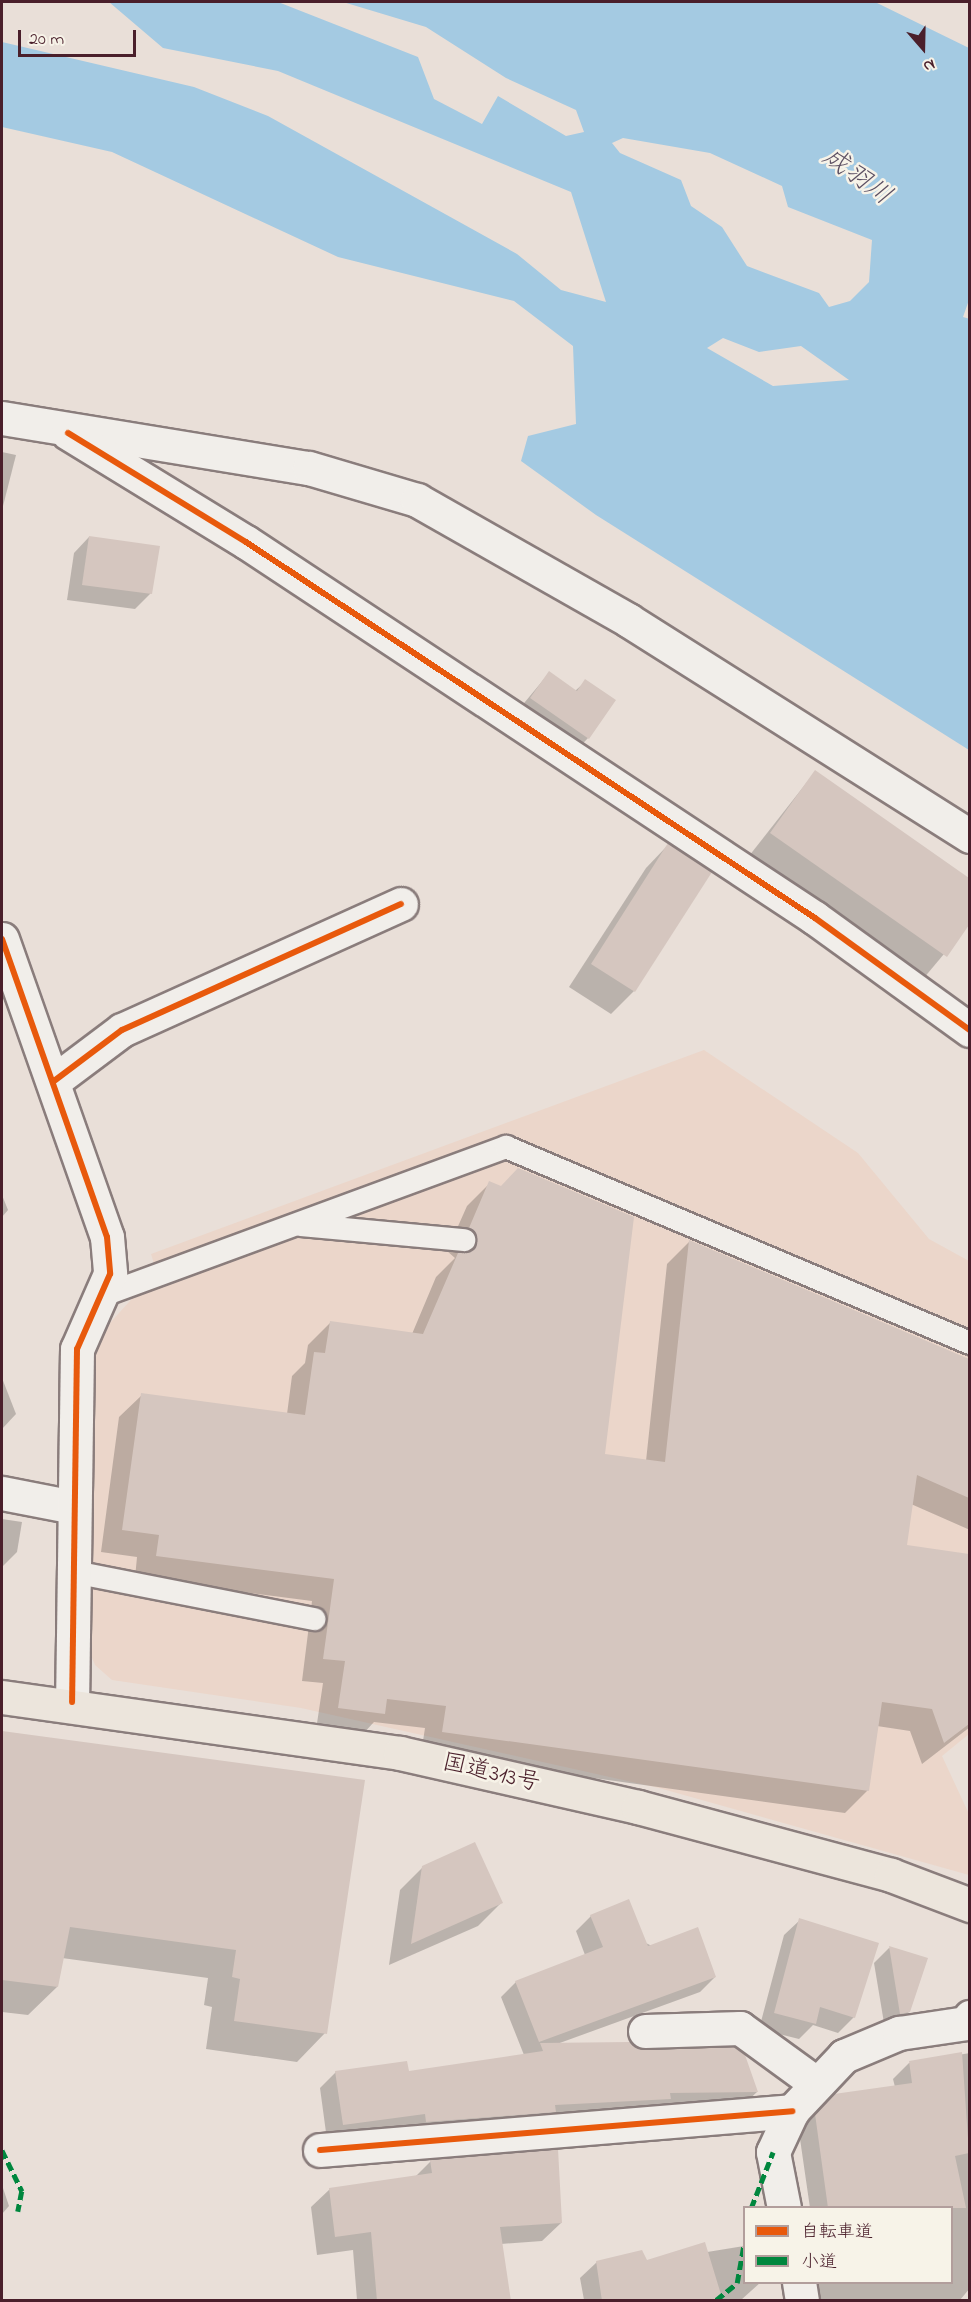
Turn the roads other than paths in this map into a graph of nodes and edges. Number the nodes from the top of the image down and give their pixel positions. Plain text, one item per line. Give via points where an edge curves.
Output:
1 (2, 418) edge
2 (68, 433) junction
3 (969, 836) edge
4 (401, 904) dead end
5 (2, 939) edge
6 (969, 1030) edge
7 (54, 1081) junction
8 (296, 1225) junction
9 (464, 1240) dead end
10 (101, 1296) junction
11 (969, 1343) edge
12 (2, 1493) edge
13 (74, 1507) junction
14 (74, 1572) junction
15 (314, 1619) dead end
16 (2, 1696) edge
17 (72, 1702) junction
18 (969, 1905) edge
19 (969, 2017) edge
20 (645, 2031) dead end
21 (817, 2084) junction
22 (792, 2111) junction
23 (320, 2150) dead end
24 (784, 2206) edge
25 (799, 2284) edge
26 (802, 2301) edge

1 - 2 street
2 - 3 street via 309,468 417,500 628,620
2 - 6 street via 246,542 815,918
4 - 7 street via 122,1030
5 - 7 street
7 - 10 street via 107,1237 110,1274
8 - 9 lane
8 - 10 lane
8 - 11 lane via 506,1147
10 - 13 street via 77,1349
12 - 13 street
13 - 14 street
14 - 15 lane
14 - 17 street
16 - 17 highway, 国道313号
17 - 18 highway, 国道313号 via 434,1760 638,1807 880,1872
19 - 21 street via 967,2023 899,2033 844,2056
20 - 21 street via 740,2028
21 - 22 street
22 - 23 street
22 - 24 street via 773,2152
25 - 26 street

